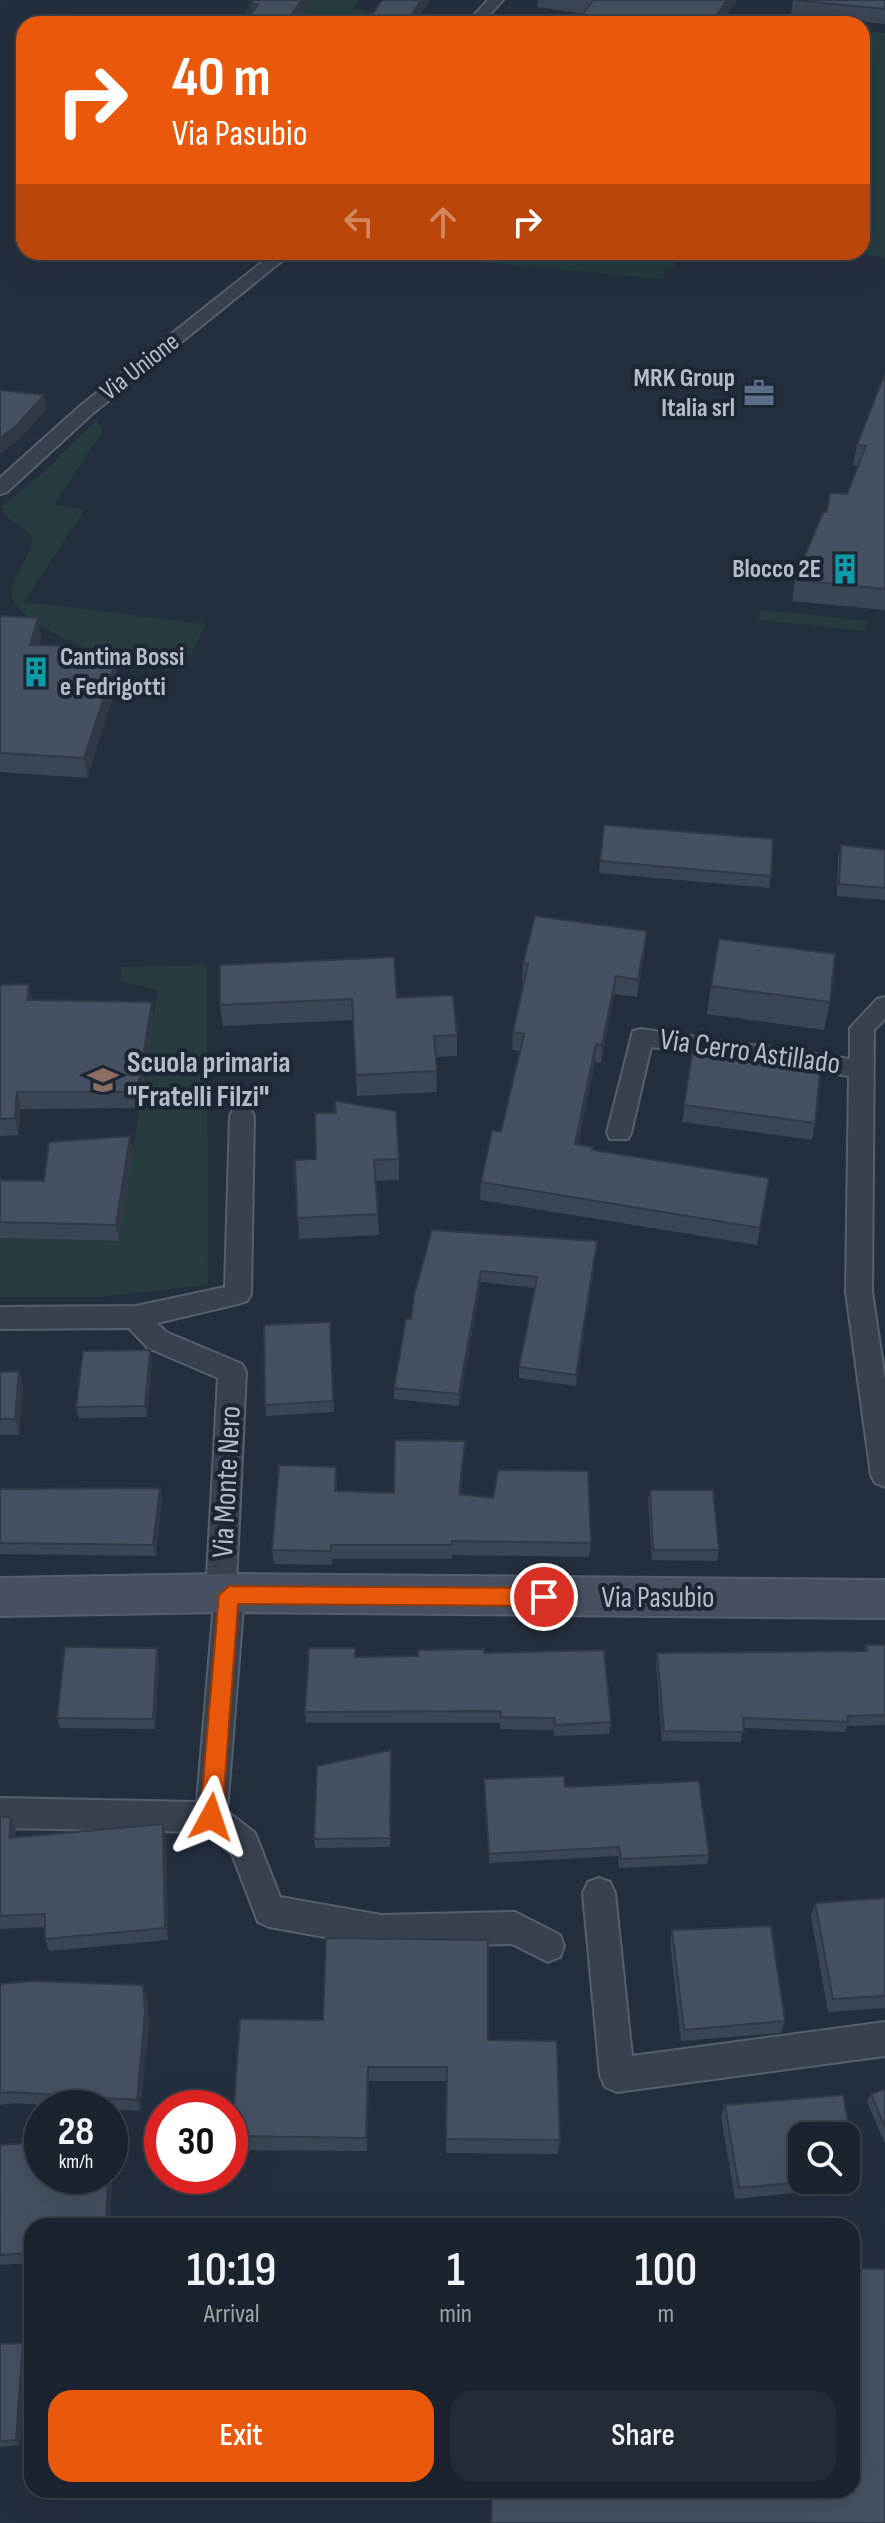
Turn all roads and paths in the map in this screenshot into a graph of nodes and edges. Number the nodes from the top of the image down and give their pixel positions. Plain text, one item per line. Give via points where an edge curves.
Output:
1 (496, 0) edge
2 (481, 16) edge
3 (275, 260) edge
4 (0, 488) edge
5 (885, 1005) edge
6 (862, 1069) junction
7 (242, 1116) dead end
8 (619, 1133) dead end
9 (136, 1317) junction
10 (0, 1318) edge
11 (885, 1475) edge
12 (225, 1594) junction
13 (0, 1597) edge
14 (885, 1599) edge
15 (0, 1813) edge
16 (211, 1817) junction
17 (599, 1893) dead end
18 (548, 1946) dead end
19 (885, 2039) edge

1 - 2 street
3 - 4 street, Via Unione via 86,410
5 - 6 street, Via Cerro Astillado via 862,1028
6 - 8 street, Via Cerro Astillado via 641,1037
6 - 11 street, Via Cerro Astillado via 859,1292
7 - 9 street via 238,1294
9 - 10 street
9 - 12 street, Via Monte Nero via 157,1340 232,1372
12 - 13 street, Via Pasubio
12 - 14 street, Via Pasubio
12 - 16 street, Via Monte Nero
15 - 16 street
16 - 18 street via 244,1844 269,1911 381,1931 515,1928
17 - 19 street via 617,2075

